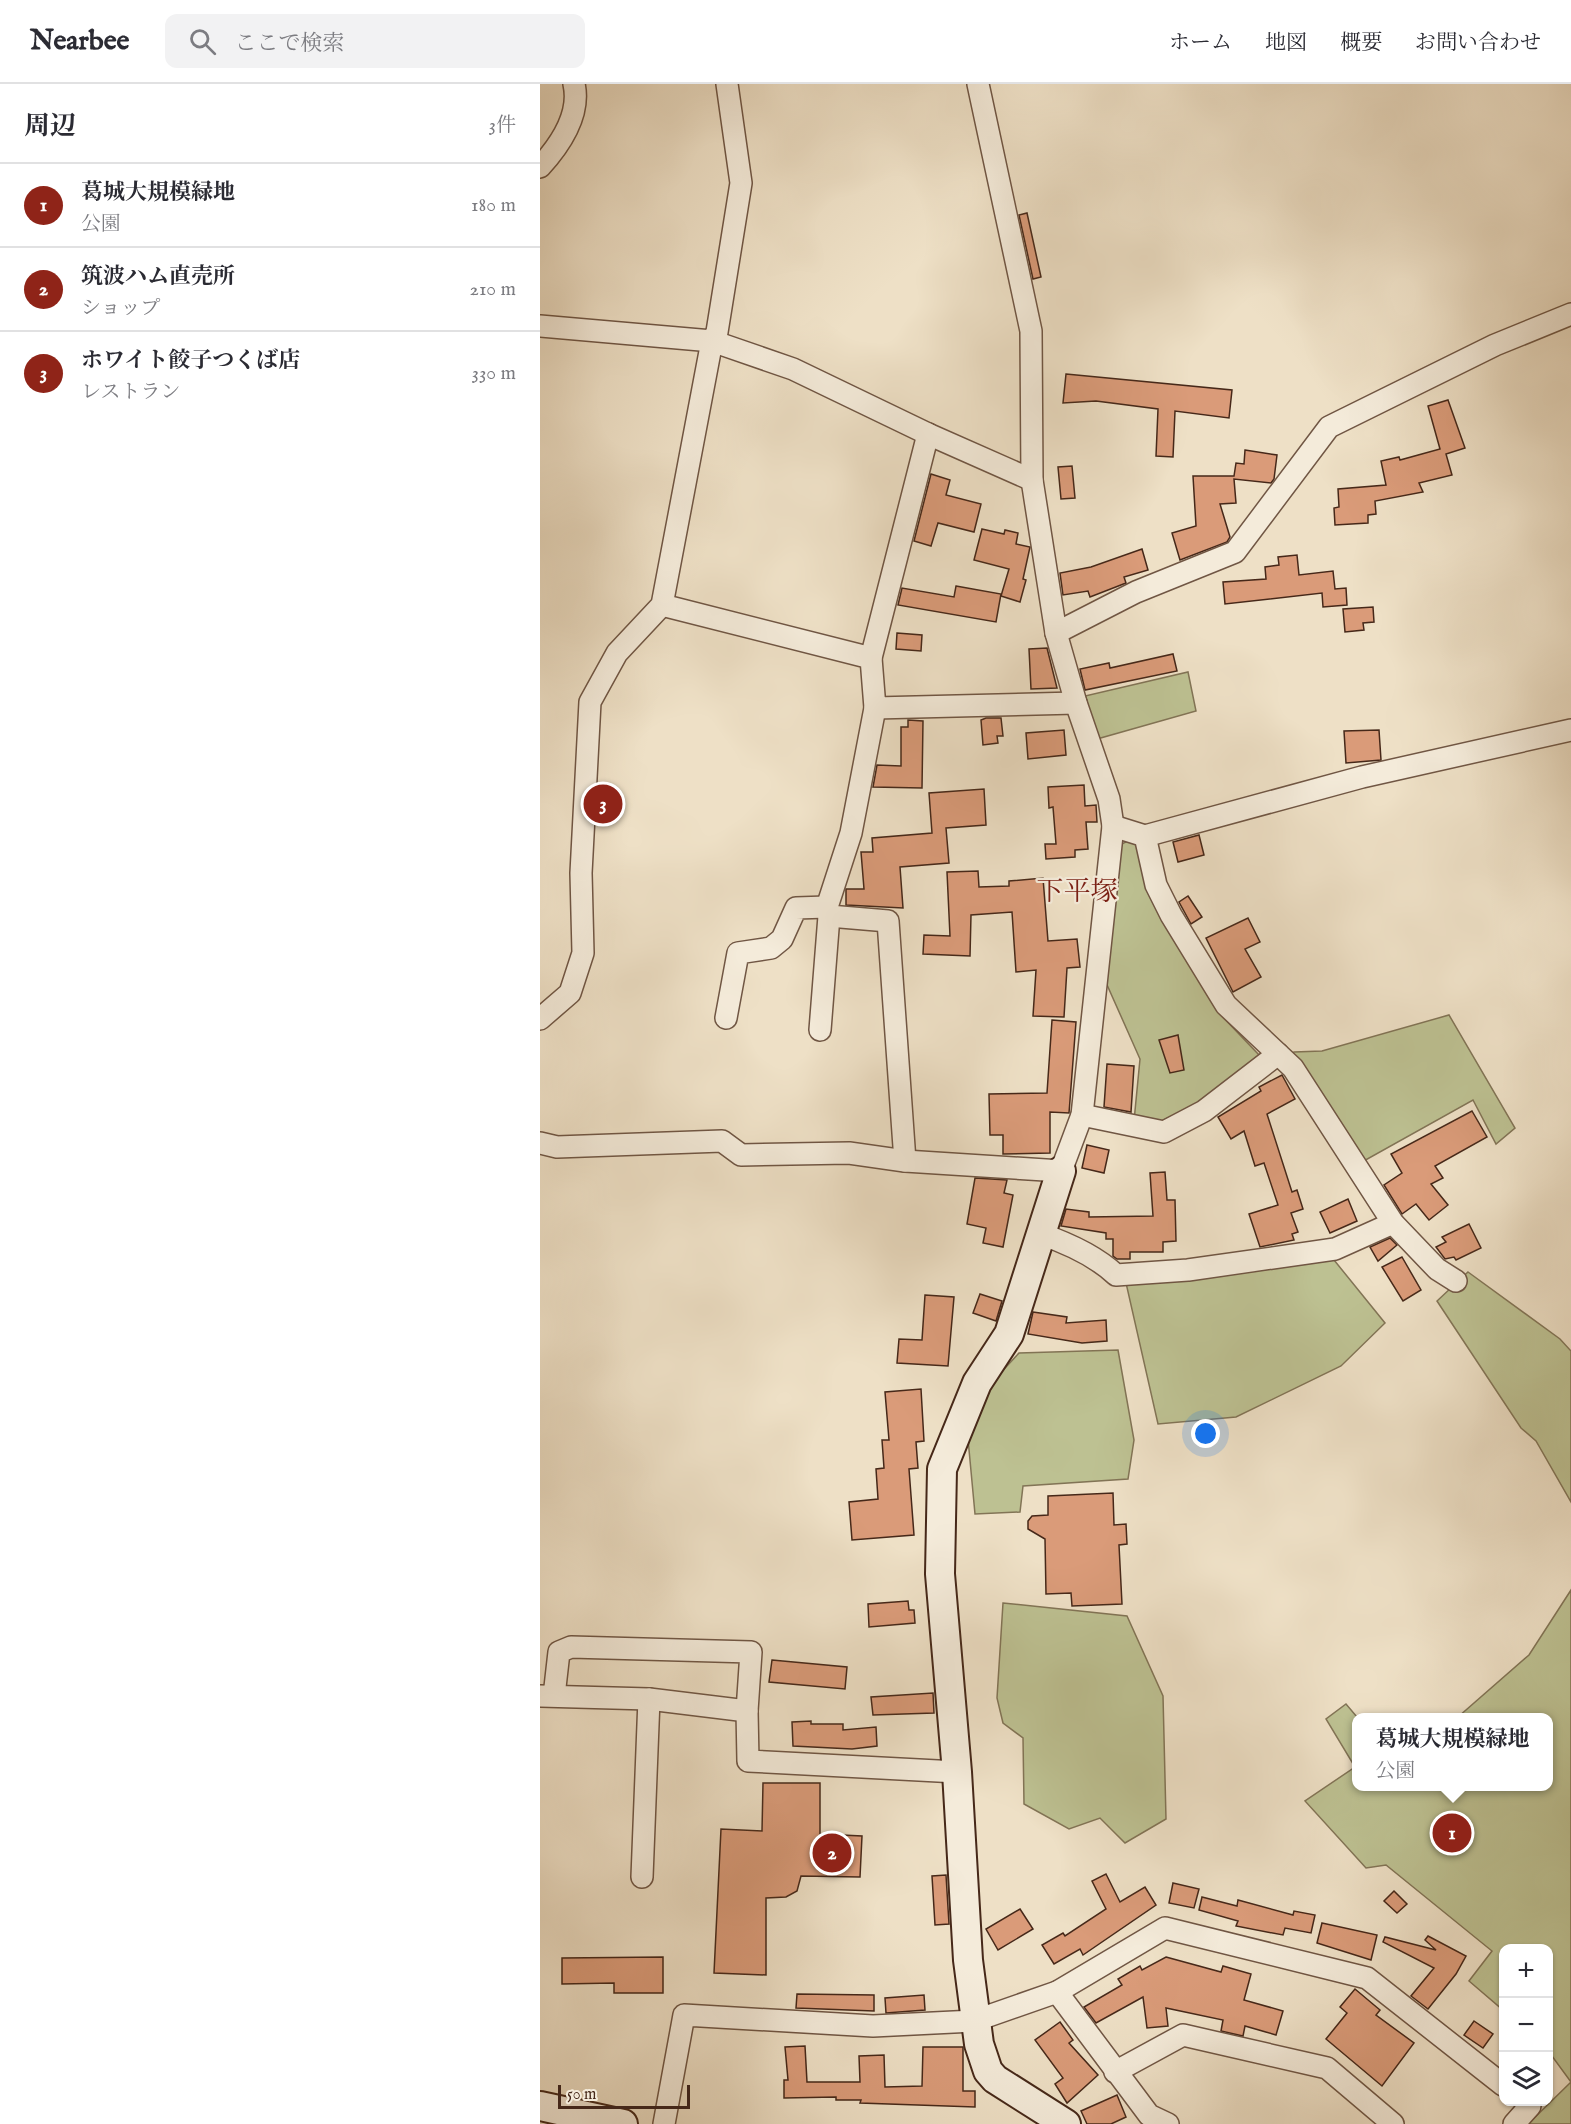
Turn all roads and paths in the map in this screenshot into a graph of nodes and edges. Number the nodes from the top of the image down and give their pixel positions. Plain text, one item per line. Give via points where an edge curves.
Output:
1 (574, 84) edge
2 (727, 84) edge
3 (978, 84) edge
4 (540, 167) edge
5 (1571, 314) edge
6 (540, 326) edge
7 (712, 341) junction
8 (928, 434) junction
9 (1032, 480) junction
10 (662, 605) junction
11 (1056, 633) junction
12 (871, 658) junction
13 (1076, 702) junction
14 (875, 708) junction
15 (1571, 730) edge
16 (1113, 826) junction
17 (1145, 836) junction
18 (828, 912) junction
19 (726, 1018) dead end
20 (540, 1019) edge
21 (820, 1030) dead end
22 (1278, 1054) junction
23 (1082, 1115) junction
24 (540, 1143) edge
25 (906, 1161) junction
26 (1062, 1171) junction
27 (1393, 1223) junction
28 (1041, 1234) junction
29 (1456, 1281) dead end
30 (547, 1696) edge
31 (649, 1699) junction
32 (747, 1711) junction
33 (957, 1772) junction
34 (642, 1877) dead end
35 (1057, 1992) junction
36 (975, 2022) junction
37 (1115, 2072) junction
38 (1499, 2082) edge
39 (1530, 2106) edge
40 (555, 2114) edge
41 (623, 2124) edge
42 (664, 2124) edge
43 (1066, 2124) edge
44 (1168, 2124) edge
45 (1393, 2124) edge
46 (1514, 2124) edge

1 - 4 street via 576,93 567,132
2 - 7 street via 741,183 717,332
3 - 9 street via 1031,331
5 - 11 street via 1495,345 1329,427 1235,552 1136,592
6 - 7 street
7 - 8 street via 792,369
7 - 10 street
8 - 9 street
8 - 12 street
9 - 11 street
10 - 12 street
10 - 20 street via 617,653 590,702 581,873 583,953 570,993
11 - 13 street
12 - 14 street
13 - 14 street
13 - 16 street via 1109,799
14 - 18 street via 851,833
15 - 17 street via 1362,777
16 - 17 street
16 - 23 street
17 - 22 street via 1156,885 1226,1005
18 - 19 street via 796,908 782,939 771,948 738,953
18 - 21 street
18 - 25 street via 888,921
22 - 23 street via 1204,1111 1164,1132
22 - 27 street via 1293,1068
23 - 26 street
24 - 25 street via 557,1147 722,1141 741,1155 849,1153
25 - 26 street
26 - 28 street
27 - 28 street via 1335,1249 1188,1270 1116,1275 1106,1265
27 - 29 street via 1437,1269
28 - 33 street via 1009,1334 977,1383 942,1469 940,1574
30 - 31 street
30 - 32 street via 559,1652 571,1647 751,1652
31 - 32 street
31 - 34 street
32 - 33 street via 748,1761
33 - 36 street via 963,1898
35 - 36 street
35 - 37 street
35 - 38 street via 1165,1928 1368,1978
36 - 42 street via 873,2026 684,2015
36 - 43 street via 983,2060 995,2079
37 - 44 street via 1149,2115
37 - 45 street via 1183,2035 1327,2068
39 - 46 street
40 - 41 street

